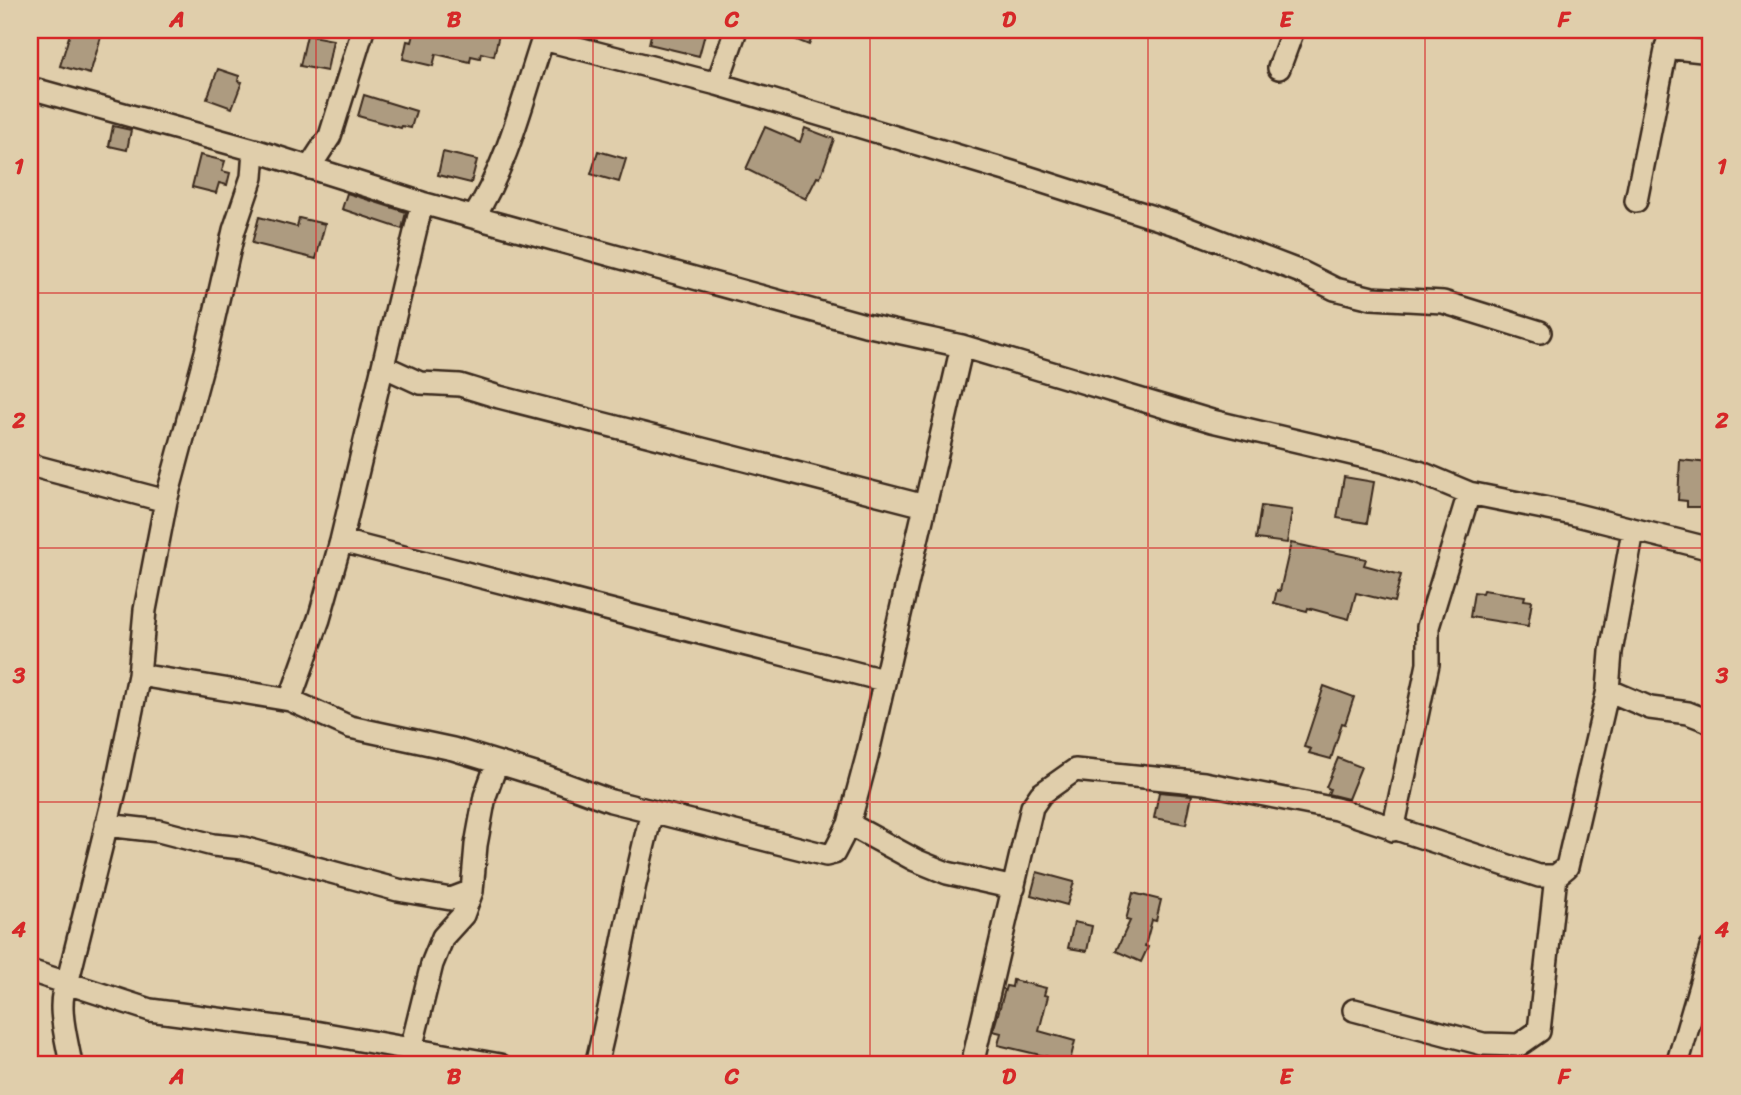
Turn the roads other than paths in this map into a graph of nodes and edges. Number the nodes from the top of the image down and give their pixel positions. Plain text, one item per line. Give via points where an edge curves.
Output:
1 (363, 30) edge
2 (736, 30) edge
3 (1293, 30) edge
4 (545, 34) edge
5 (1668, 38) edge
6 (1711, 52) edge
7 (1279, 68) dead end
8 (717, 84) junction
9 (30, 88) edge
10 (254, 150) junction
11 (309, 168) junction
12 (1636, 201) dead end
13 (422, 203) junction
14 (474, 217) junction
15 (1540, 332) dead end
16 (962, 346) junction
17 (383, 366) junction
18 (30, 465) edge
19 (1469, 493) junction
20 (166, 501) junction
21 (925, 506) junction
22 (1633, 531) junction
23 (341, 541) junction
24 (1711, 548) edge
25 (139, 675) junction
26 (883, 680) junction
27 (1608, 690) junction
28 (290, 700) junction
29 (1711, 722) edge
30 (497, 762) junction
31 (652, 812) junction
32 (849, 824) junction
33 (106, 825) junction
34 (1393, 830) junction
35 (1556, 876) junction
36 (1014, 888) junction
37 (472, 891) junction
38 (1711, 948) edge
39 (30, 971) edge
40 (67, 984) junction
41 (1354, 1010) dead end
42 (411, 1049) junction
43 (71, 1065) edge
44 (500, 1065) edge
45 (596, 1065) edge
46 (972, 1065) edge
47 (1677, 1065) edge

1 - 11 street via 330,136
2 - 8 street
3 - 7 street
4 - 8 street
4 - 14 street via 502,165
5 - 6 street
5 - 12 street
8 - 15 street via 1181,226 1335,289 1372,298 1443,302
9 - 10 street
10 - 11 street
10 - 20 street via 252,177 234,230
11 - 13 street
13 - 14 street
13 - 17 street
14 - 16 street via 865,325
16 - 19 street via 1212,421 1382,461
16 - 21 street
17 - 21 street via 420,383 460,385
17 - 23 street
18 - 20 street
19 - 22 street
19 - 34 street via 1428,626 1428,664
20 - 25 street via 145,610
21 - 26 street
22 - 24 street
22 - 27 street
23 - 26 street
23 - 28 street
25 - 28 street
25 - 33 street
26 - 32 street
27 - 29 street via 1650,708 1688,713
27 - 35 street via 1567,867
28 - 30 street via 350,727
30 - 31 street
30 - 37 street via 485,796
31 - 32 street via 826,855 834,853
31 - 45 street
32 - 36 street via 947,873
33 - 37 street via 243,848 398,890 451,899
33 - 40 street
34 - 35 street via 1539,876
34 - 36 street via 1336,809 1204,783 1075,770 1041,794 1032,807
35 - 41 street via 1539,1031 1519,1045 1483,1044
36 - 46 street
37 - 42 street via 463,915 443,937 432,964
38 - 47 street
39 - 40 street
40 - 42 street via 150,1010
40 - 43 street via 62,998
42 - 44 street

